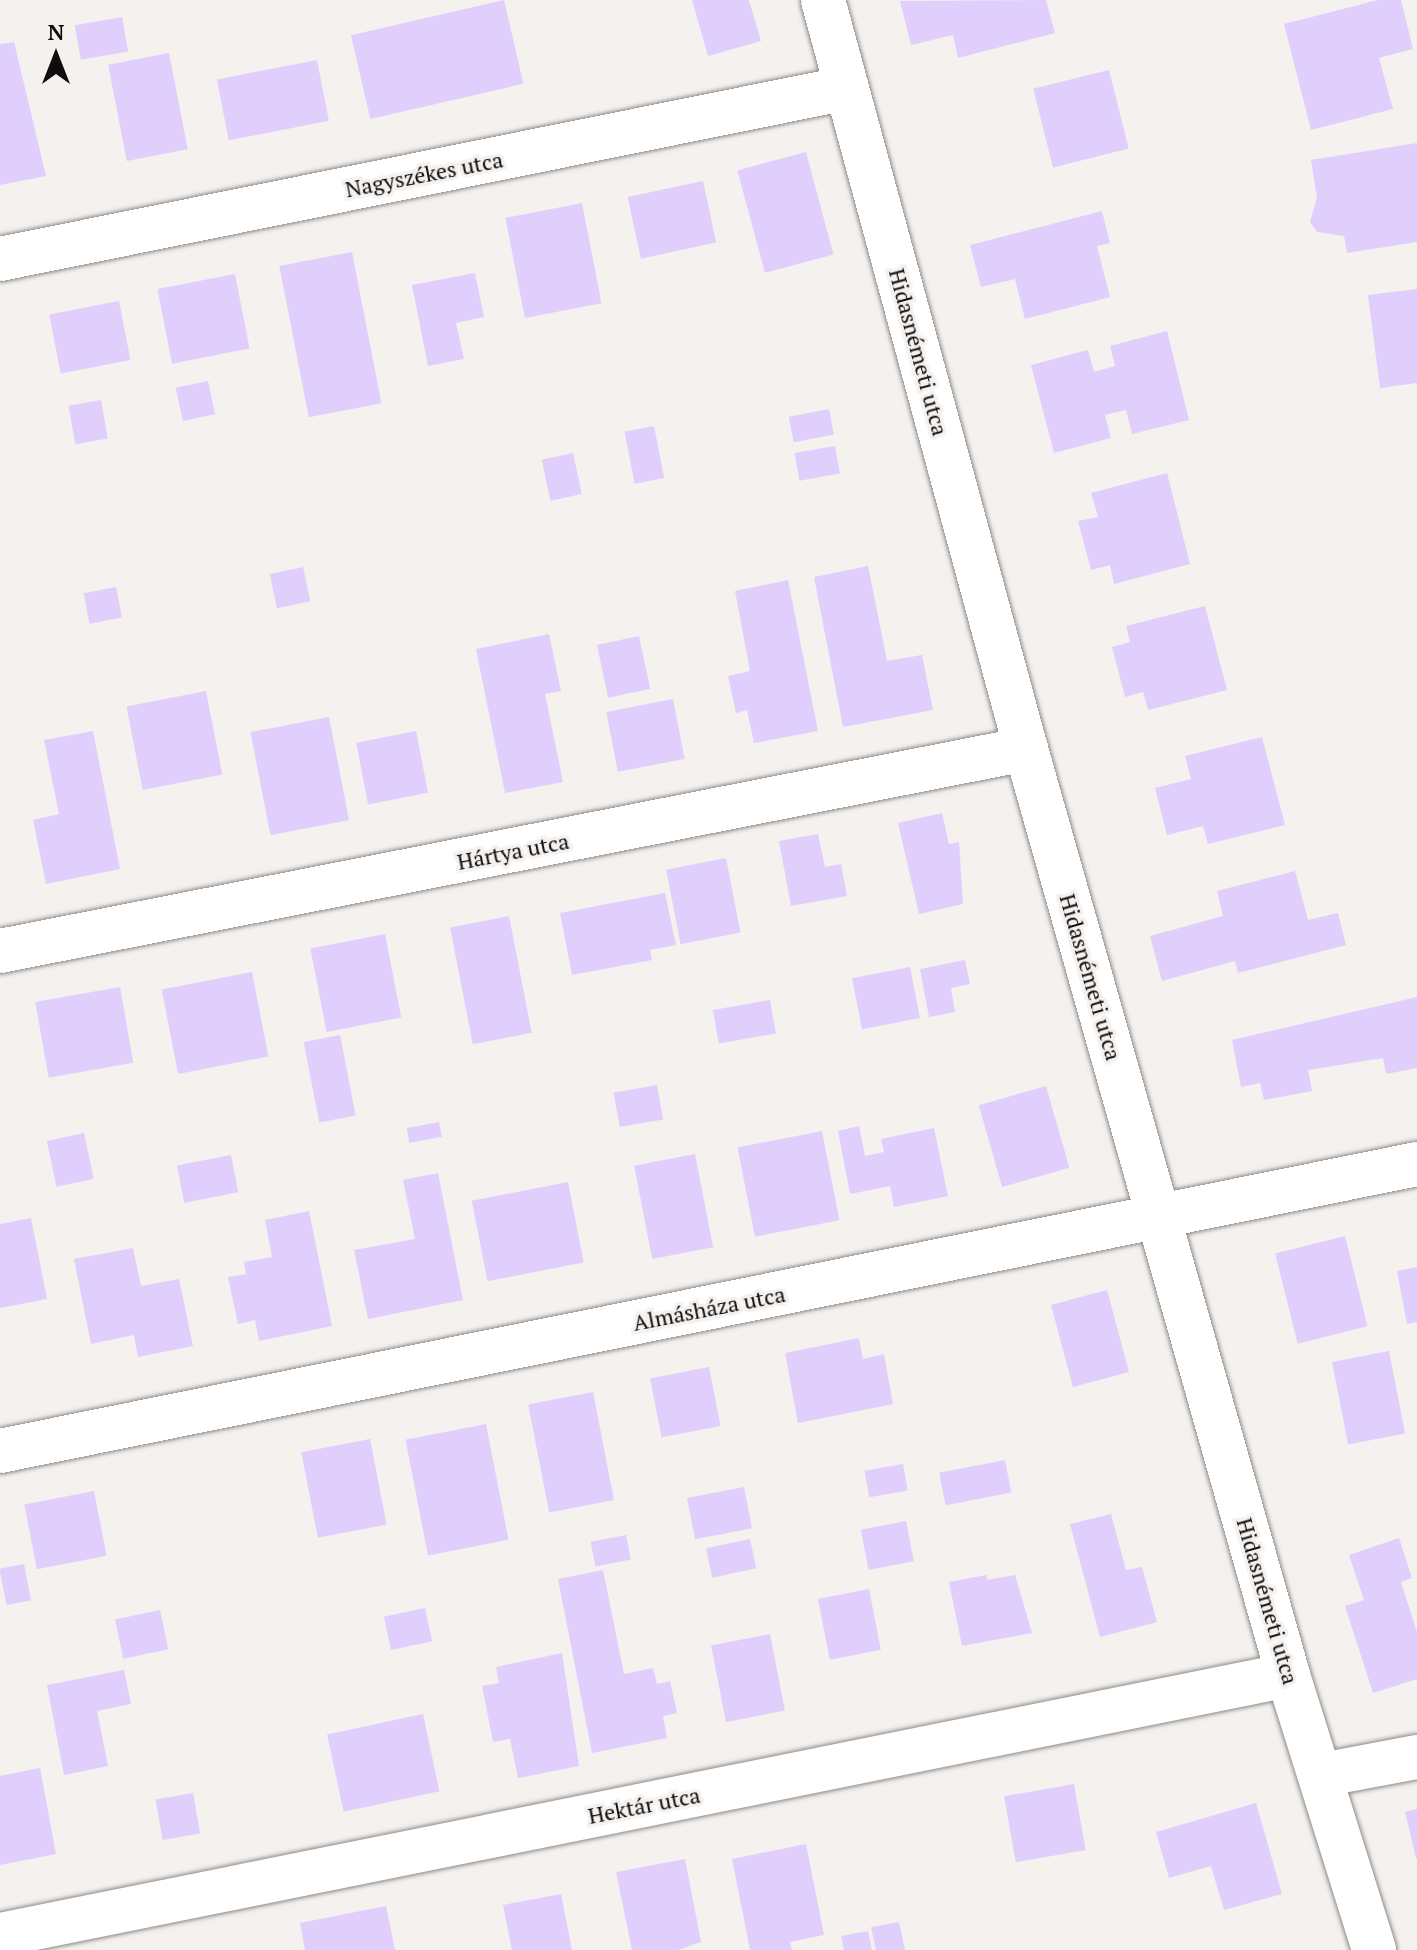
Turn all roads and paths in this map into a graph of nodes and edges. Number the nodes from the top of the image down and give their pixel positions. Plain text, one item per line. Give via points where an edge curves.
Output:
1 (823, 0) edge
2 (847, 88) junction
3 (0, 259) edge
4 (1026, 749) junction
5 (0, 951) edge
6 (1417, 1164) edge
7 (1158, 1215) junction
8 (0, 1451) edge
9 (1288, 1675) junction
10 (1417, 1757) edge
11 (1321, 1775) junction
12 (0, 1935) edge
13 (1374, 1950) edge

1 - 2 street, Hidasnémeti utca
2 - 3 street, Nagyszékes utca
2 - 4 street, Hidasnémeti utca
4 - 5 street, Hártya utca
4 - 7 street, Hidasnémeti utca
6 - 7 street, Almásháza utca
7 - 8 street, Almásháza utca
7 - 9 street, Hidasnémeti utca
9 - 11 street, Hidasnémeti utca
9 - 12 street, Hektár utca
10 - 11 street
11 - 13 street, Hidasnémeti utca

